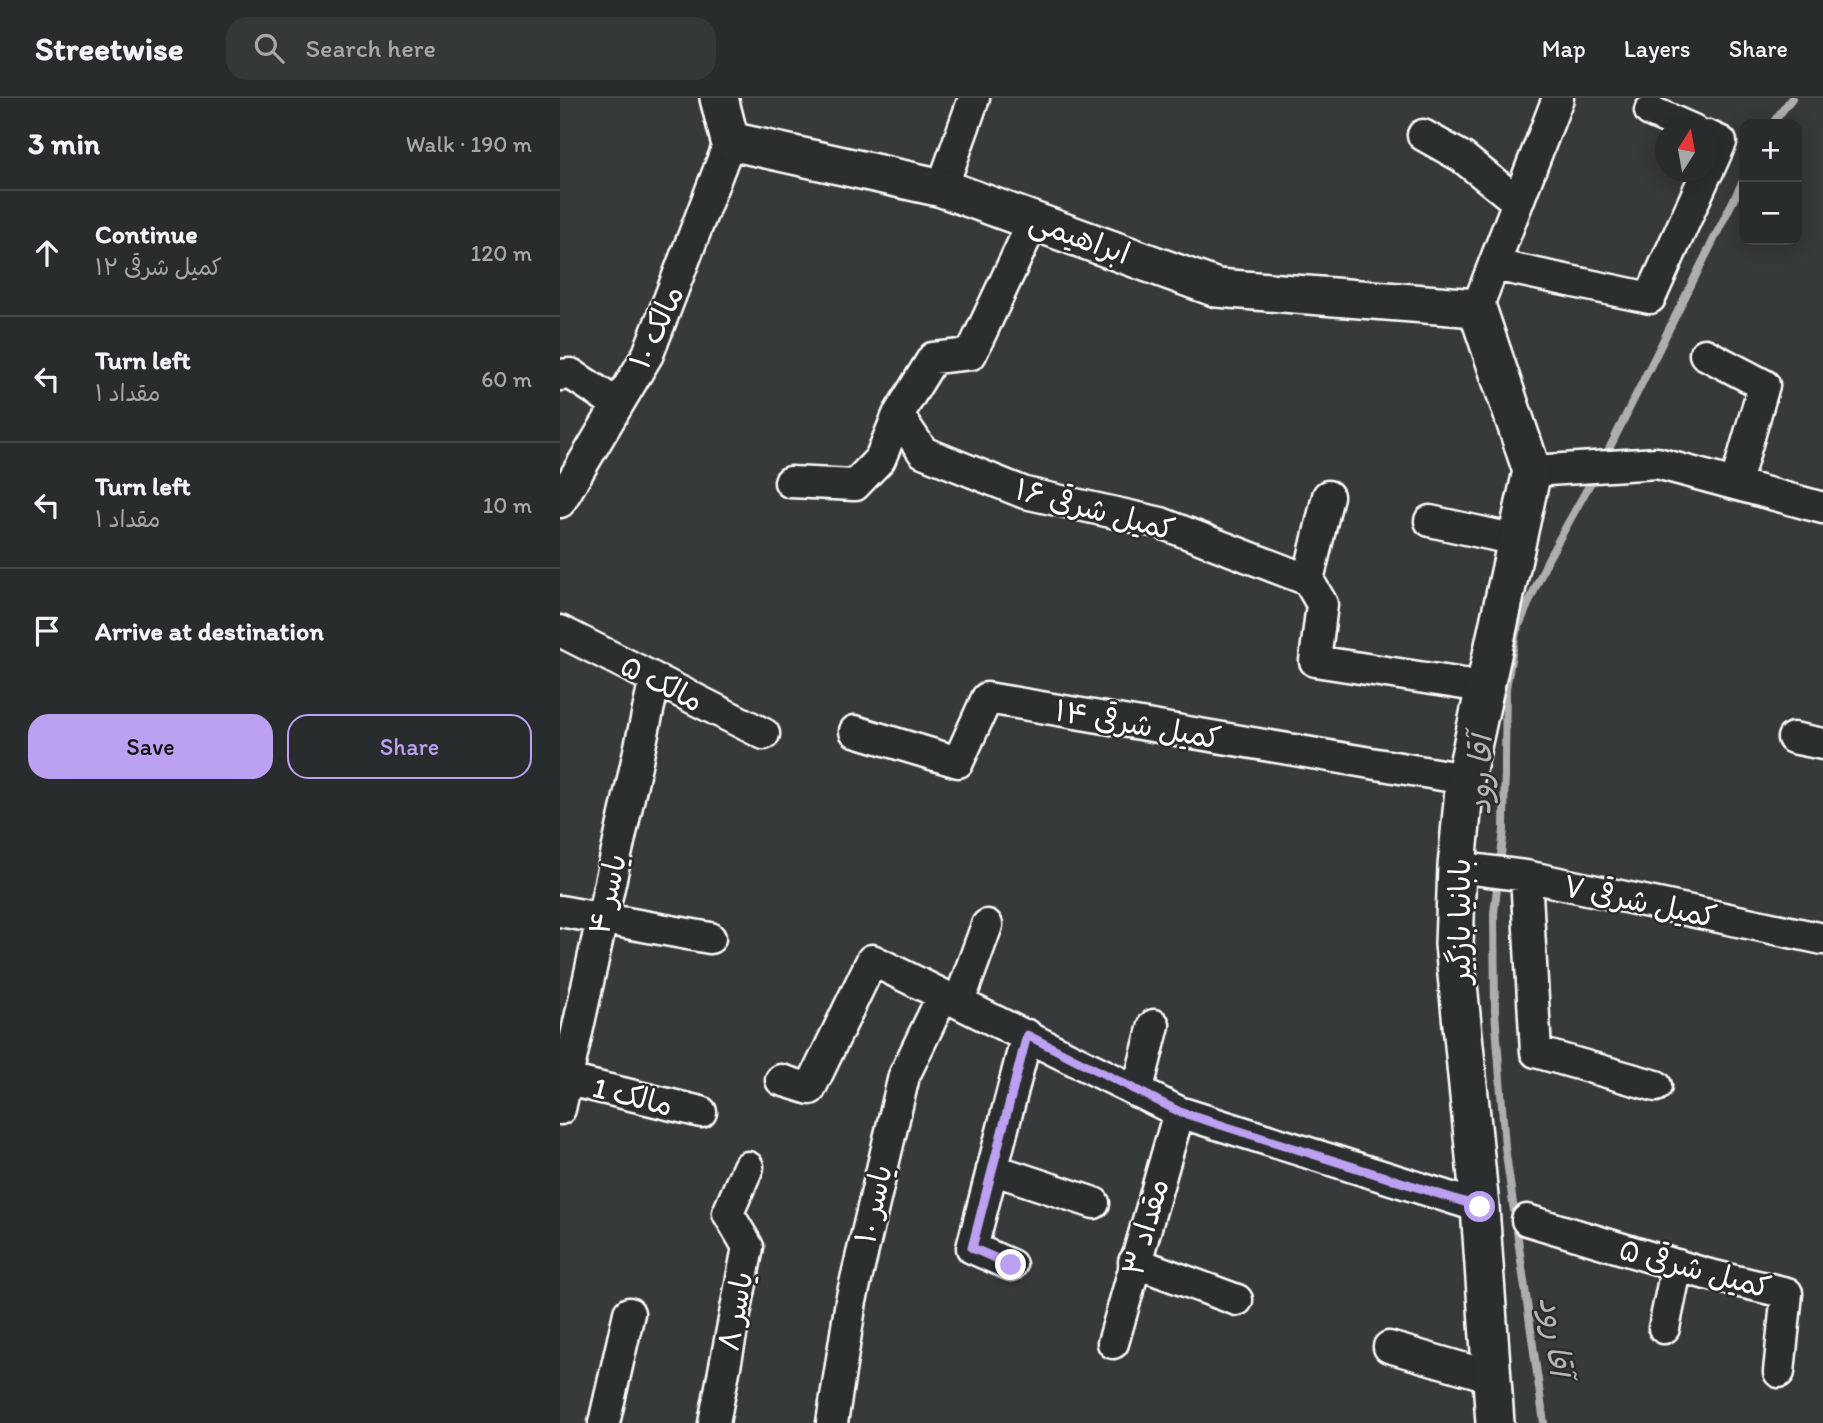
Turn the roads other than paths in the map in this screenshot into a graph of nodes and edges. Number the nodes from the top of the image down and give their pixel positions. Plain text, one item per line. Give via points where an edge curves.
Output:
1 (719, 98) edge
2 (974, 98) edge
3 (1558, 98) edge
4 (1650, 111) dead end
5 (1668, 119) edge
6 (1423, 135) dead end
7 (730, 141) junction
8 (1702, 182) edge
9 (942, 188) junction
10 (1518, 202) junction
11 (1034, 220) junction
12 (1494, 265) junction
13 (1477, 308) junction
14 (1706, 354) dead end
15 (560, 375) edge
16 (617, 404) junction
17 (898, 415) junction
18 (1532, 471) junction
19 (790, 482) dead end
20 (1736, 482) junction
21 (1328, 496) dead end
22 (560, 502) edge
23 (1823, 508) edge
24 (1430, 522) dead end
25 (1516, 540) junction
26 (1308, 580) junction
27 (560, 631) edge
28 (655, 679) junction
29 (1483, 687) junction
30 (855, 731) dead end
31 (764, 734) dead end
32 (1793, 738) dead end
33 (1823, 744) edge
34 (1465, 779) junction
35 (1494, 872) junction
36 (560, 911) edge
37 (601, 919) junction
38 (987, 925) dead end
39 (710, 938) dead end
40 (1823, 940) edge
41 (951, 998) junction
42 (1154, 1025) dead end
43 (1027, 1035) junction
44 (563, 1079) edge
45 (781, 1080) dead end
46 (1656, 1086) dead end
47 (1137, 1092) junction
48 (560, 1109) edge
49 (701, 1112) dead end
50 (1180, 1112) junction
51 (748, 1167) dead end
52 (992, 1168) junction
53 (1094, 1203) dead end
54 (1480, 1207) junction
55 (1527, 1220) dead end
56 (1134, 1262) junction
57 (1011, 1265) dead end
58 (1677, 1265) junction
59 (1237, 1300) dead end
60 (629, 1313) dead end
61 (1664, 1328) dead end
62 (1113, 1343) dead end
63 (1389, 1347) dead end
64 (1779, 1372) dead end
65 (1493, 1377) junction
66 (604, 1423) edge
67 (714, 1423) edge
68 (831, 1423) edge
69 (1496, 1423) edge

1 - 7 street
2 - 9 street
3 - 10 street
4 - 5 street
6 - 10 street via 1462,157
7 - 9 street, ابراهیمی
7 - 16 street, مالک ۱۰ via 648,354
8 - 12 street via 1650,298
9 - 11 street, ابراهیمی
10 - 12 street
11 - 13 street, ابراهیمی via 1217,288
11 - 17 street via 971,354 933,358
12 - 13 street
13 - 18 street
14 - 20 street via 1764,385
15 - 16 street via 570,374
16 - 22 street, مالک ۱۰
17 - 19 street via 880,460 855,485
17 - 26 street, کمیل شرقی ۱۶ via 923,452 1025,493 1161,523
18 - 20 street via 1657,463
18 - 25 street, بابانیا بازگیر
20 - 23 street
21 - 26 street
24 - 25 street
25 - 29 street, بابانیا بازگیر
26 - 29 street via 1322,604 1315,661
27 - 28 street, مالک ۵
28 - 31 street, مالک ۵
28 - 37 street, یاسر ۴
29 - 34 street, بابانیا بازگیر
30 - 34 street, کمیل شرقی ۱۴ via 958,762 987,698
32 - 33 street
34 - 35 street, بابانیا بازگیر
35 - 40 street, کمیل شرقی ۷
35 - 46 street via 1536,1052
35 - 54 street, بابانیا بازگیر via 1454,944
36 - 37 street
37 - 39 street
37 - 44 street, یاسر ۴
38 - 41 street, یاسر ۱۰
41 - 43 street
41 - 45 street via 872,960 810,1089
41 - 68 street, یاسر ۱۰ via 904,1076 851,1301
42 - 47 street
43 - 47 street
43 - 52 street
44 - 48 street, یاسر ۴
44 - 49 street, مالک 1
47 - 50 street
50 - 54 street
50 - 56 street, مقداد ۳
51 - 67 street, یاسر ۸ via 728,1213 748,1247
52 - 53 street
52 - 57 street via 972,1248
54 - 65 street, بابانیا بازگیر
55 - 58 street, کمیل شرقی ۵
56 - 59 street
56 - 62 street, مقداد ۳
58 - 61 street
58 - 64 street, کمیل شرقی ۵ via 1787,1293
60 - 66 street
63 - 65 street
65 - 69 street, بابانیا بازگیر

